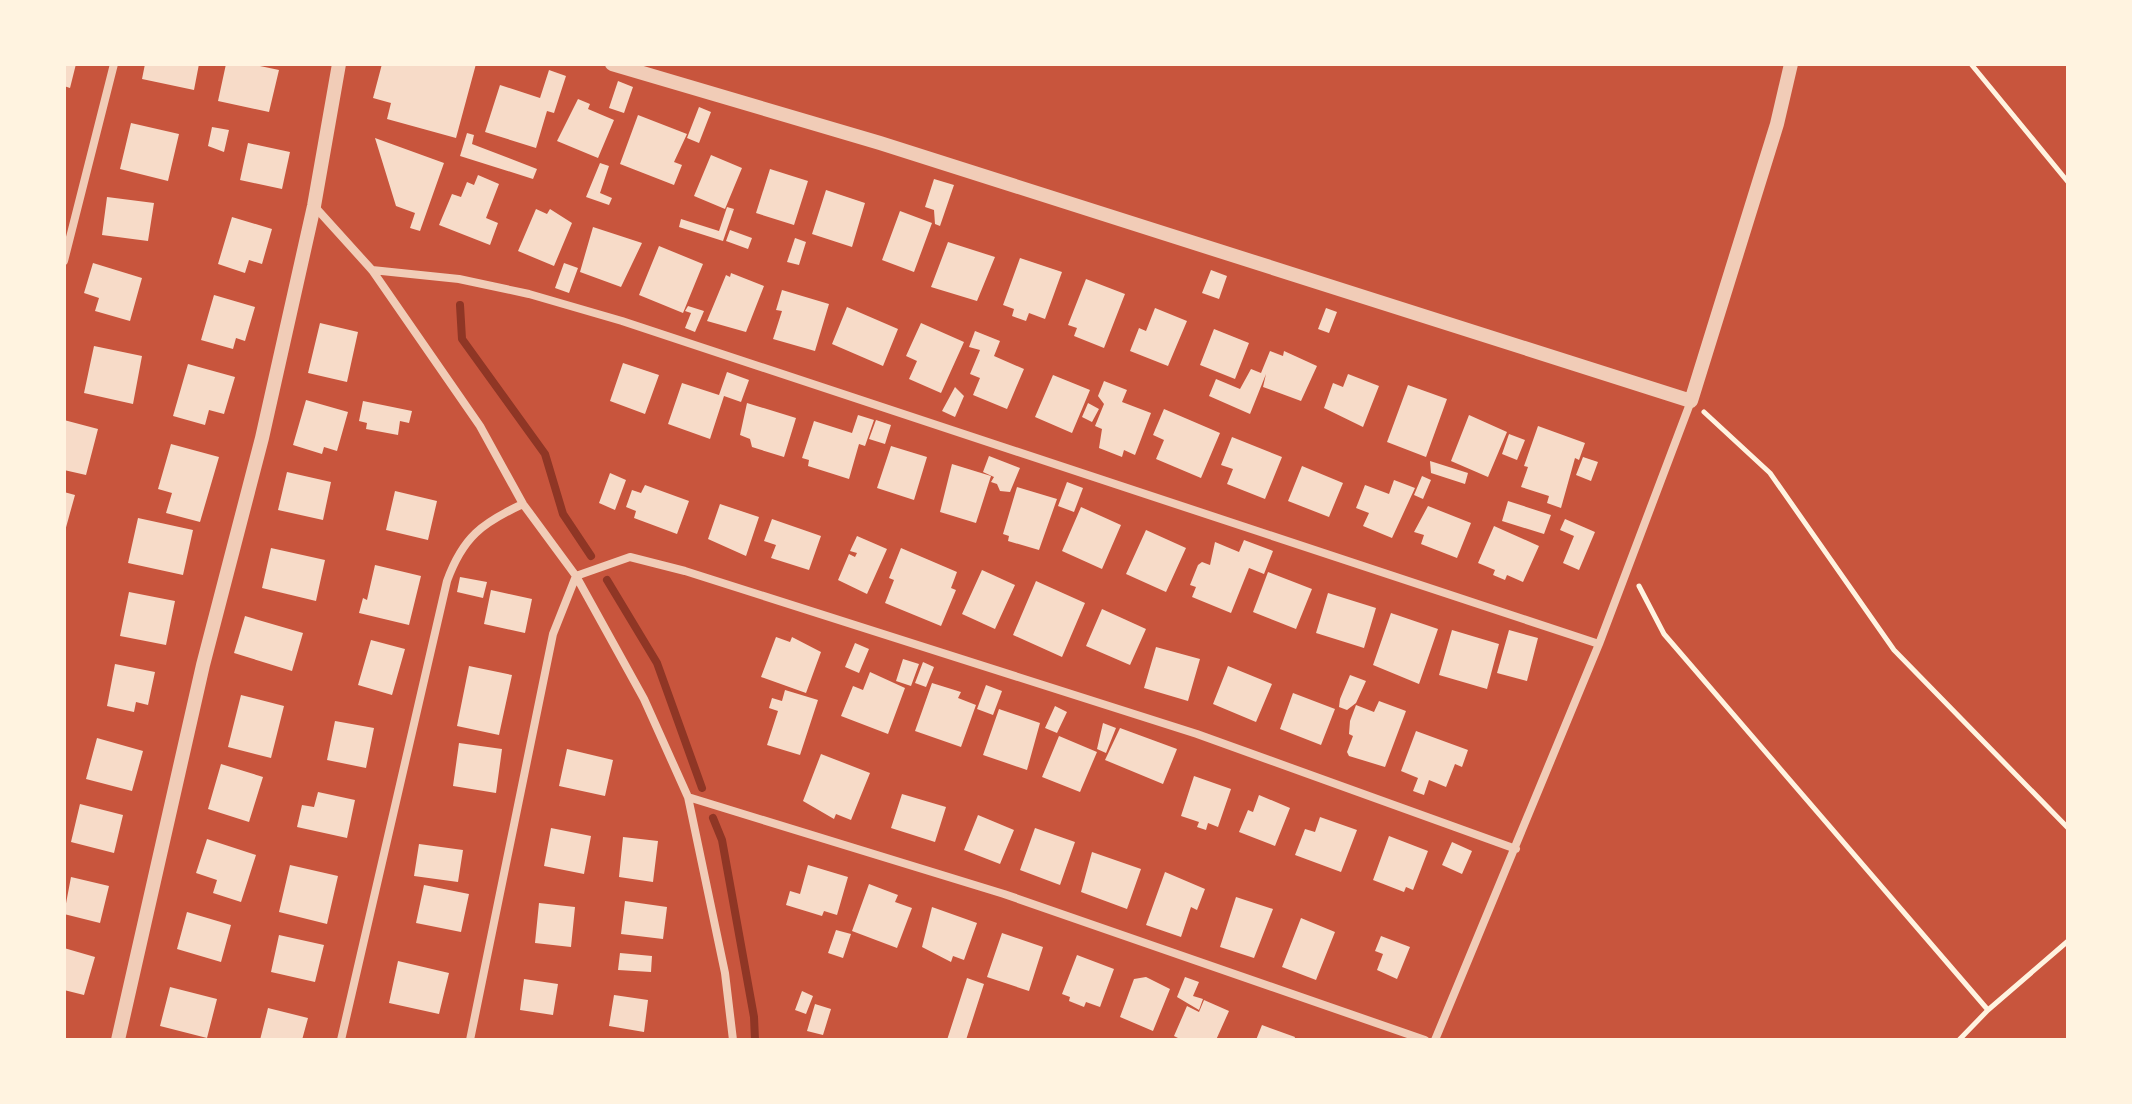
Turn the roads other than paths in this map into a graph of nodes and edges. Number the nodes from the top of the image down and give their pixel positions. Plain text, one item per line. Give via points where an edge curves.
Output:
1 (114, 64) edge
2 (339, 64) edge
3 (612, 64) edge
4 (1791, 64) edge
5 (314, 206) junction
6 (64, 261) edge
7 (372, 270) junction
8 (1691, 401) junction
9 (523, 504) junction
10 (576, 576) junction
11 (1599, 644) junction
12 (688, 797) junction
13 (1516, 849) junction
14 (118, 1040) edge
15 (341, 1040) edge
16 (470, 1040) edge
17 (733, 1040) edge
18 (1425, 1040) edge
19 (1435, 1040) edge

1 - 6 street
2 - 5 street
3 - 8 street
4 - 8 street
5 - 7 street
5 - 14 street
7 - 9 street via 480,426
7 - 11 street via 459,279 622,321
8 - 11 street
9 - 10 street
9 - 15 street via 473,534 447,581
10 - 12 street via 644,699
10 - 13 street via 630,557 685,571 1197,734
10 - 16 street via 553,634
11 - 13 street
12 - 17 street via 725,973
12 - 18 street via 1004,894
13 - 19 street

